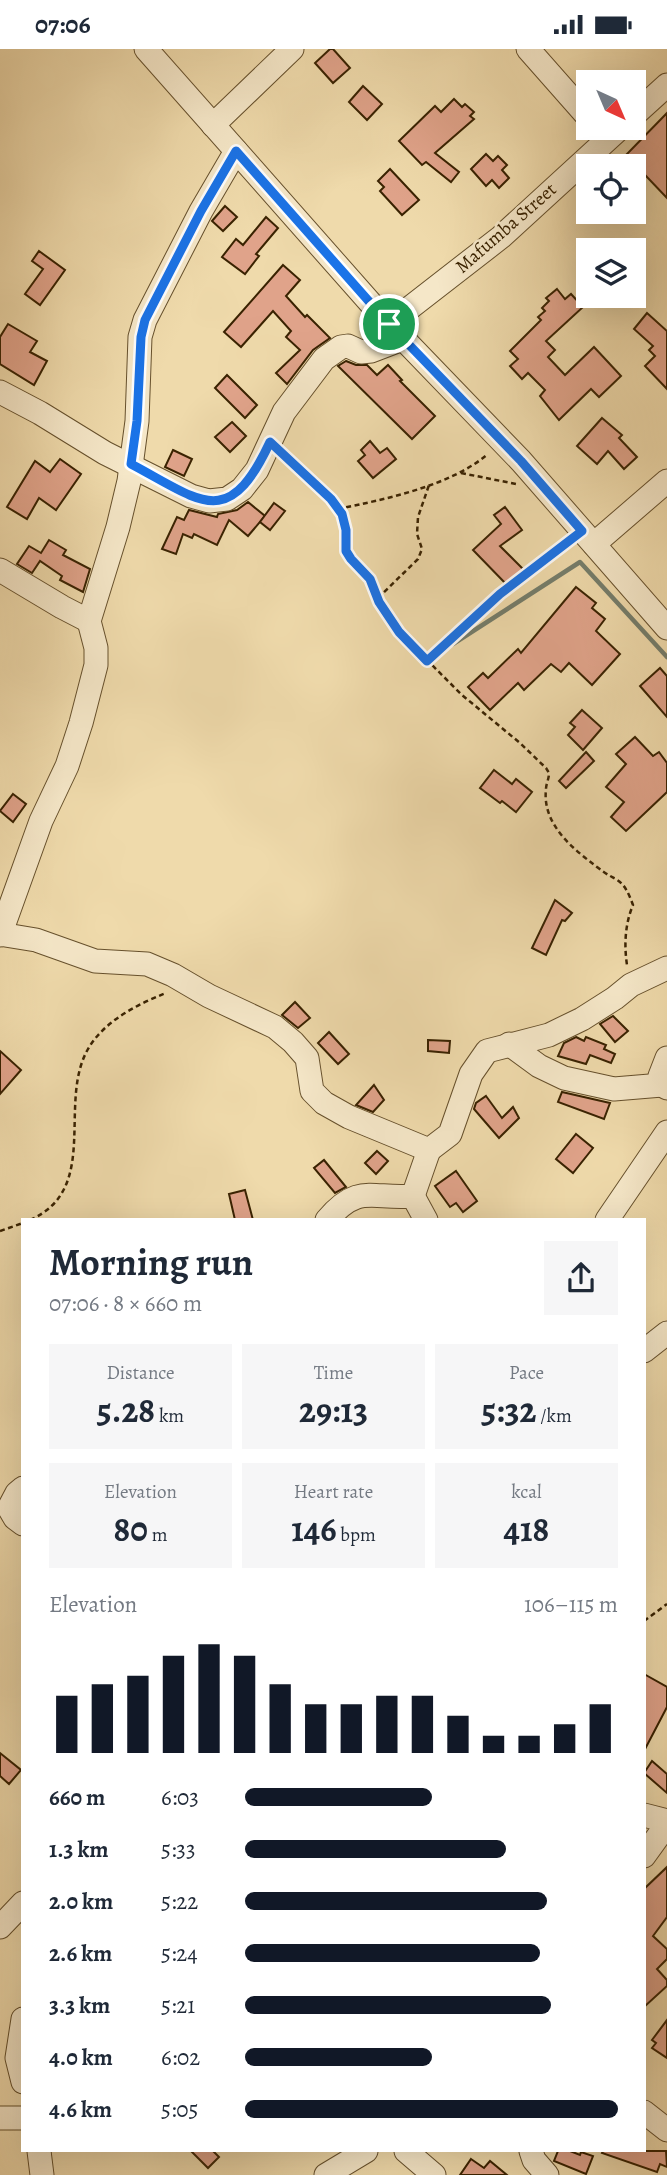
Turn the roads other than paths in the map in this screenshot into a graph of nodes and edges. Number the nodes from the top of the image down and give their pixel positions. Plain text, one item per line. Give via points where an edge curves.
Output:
1 (146, 49) edge
2 (292, 49) edge
3 (528, 49) edge
4 (667, 85) edge
5 (576, 103) edge
6 (646, 104) edge
7 (213, 125) junction
8 (599, 140) edge
9 (236, 151) junction
10 (397, 331) junction
11 (0, 392) edge
12 (131, 464) junction
13 (667, 481) edge
14 (588, 537) junction
15 (0, 570) edge
16 (89, 621) junction
17 (667, 628) edge
18 (0, 934) edge
19 (667, 968) edge
20 (509, 1044) junction
21 (667, 1058) edge
22 (665, 1087) edge
23 (667, 1132) edge
24 (429, 1150) junction
25 (413, 1196) junction
26 (329, 1218) edge
27 (425, 1218) edge
28 (608, 1218) edge
29 (667, 1333) edge
30 (646, 1349) edge
31 (21, 1490) edge
32 (21, 1522) edge
33 (646, 1816) edge
34 (667, 1822) edge
35 (646, 1853) edge
36 (21, 1905) edge
37 (0, 1927) edge
38 (21, 2023) edge
39 (9, 2050) edge
40 (21, 2077) edge
41 (646, 2114) edge
42 (0, 2118) edge
43 (21, 2118) edge
44 (667, 2130) edge
45 (39, 2152) edge
46 (364, 2152) edge
47 (408, 2152) edge
48 (531, 2152) edge
49 (42, 2175) edge
50 (326, 2175) edge
51 (435, 2175) edge
52 (547, 2175) edge

1 - 7 street
2 - 7 street
3 - 5 street
4 - 6 street
7 - 9 street
8 - 10 street, Mafumba Street
9 - 10 street
9 - 12 street via 145,320
10 - 12 street, Mafumba Street via 371,351 341,347 324,359 284,412 257,470 227,499 191,496
10 - 14 street
11 - 12 street, Mafumba Street
12 - 16 street via 118,527
13 - 14 street
14 - 17 street
15 - 16 street
16 - 18 street via 96,665 81,723
18 - 24 street via 36,940 94,961 147,964 188,983 275,1027 293,1042 307,1058 312,1091 324,1103
19 - 20 street via 549,1035
20 - 22 street via 564,1078 614,1089
20 - 24 street via 487,1051 478,1061 450,1134
21 - 22 street via 660,1076
23 - 28 street
24 - 25 street
25 - 26 street via 369,1193 345,1202
25 - 27 street
29 - 30 street
31 - 32 street via 9,1508
33 - 34 street
34 - 35 street
36 - 37 street
38 - 39 street
39 - 40 street
41 - 44 street
42 - 43 street
45 - 49 street
46 - 50 street
47 - 51 street
48 - 52 street

